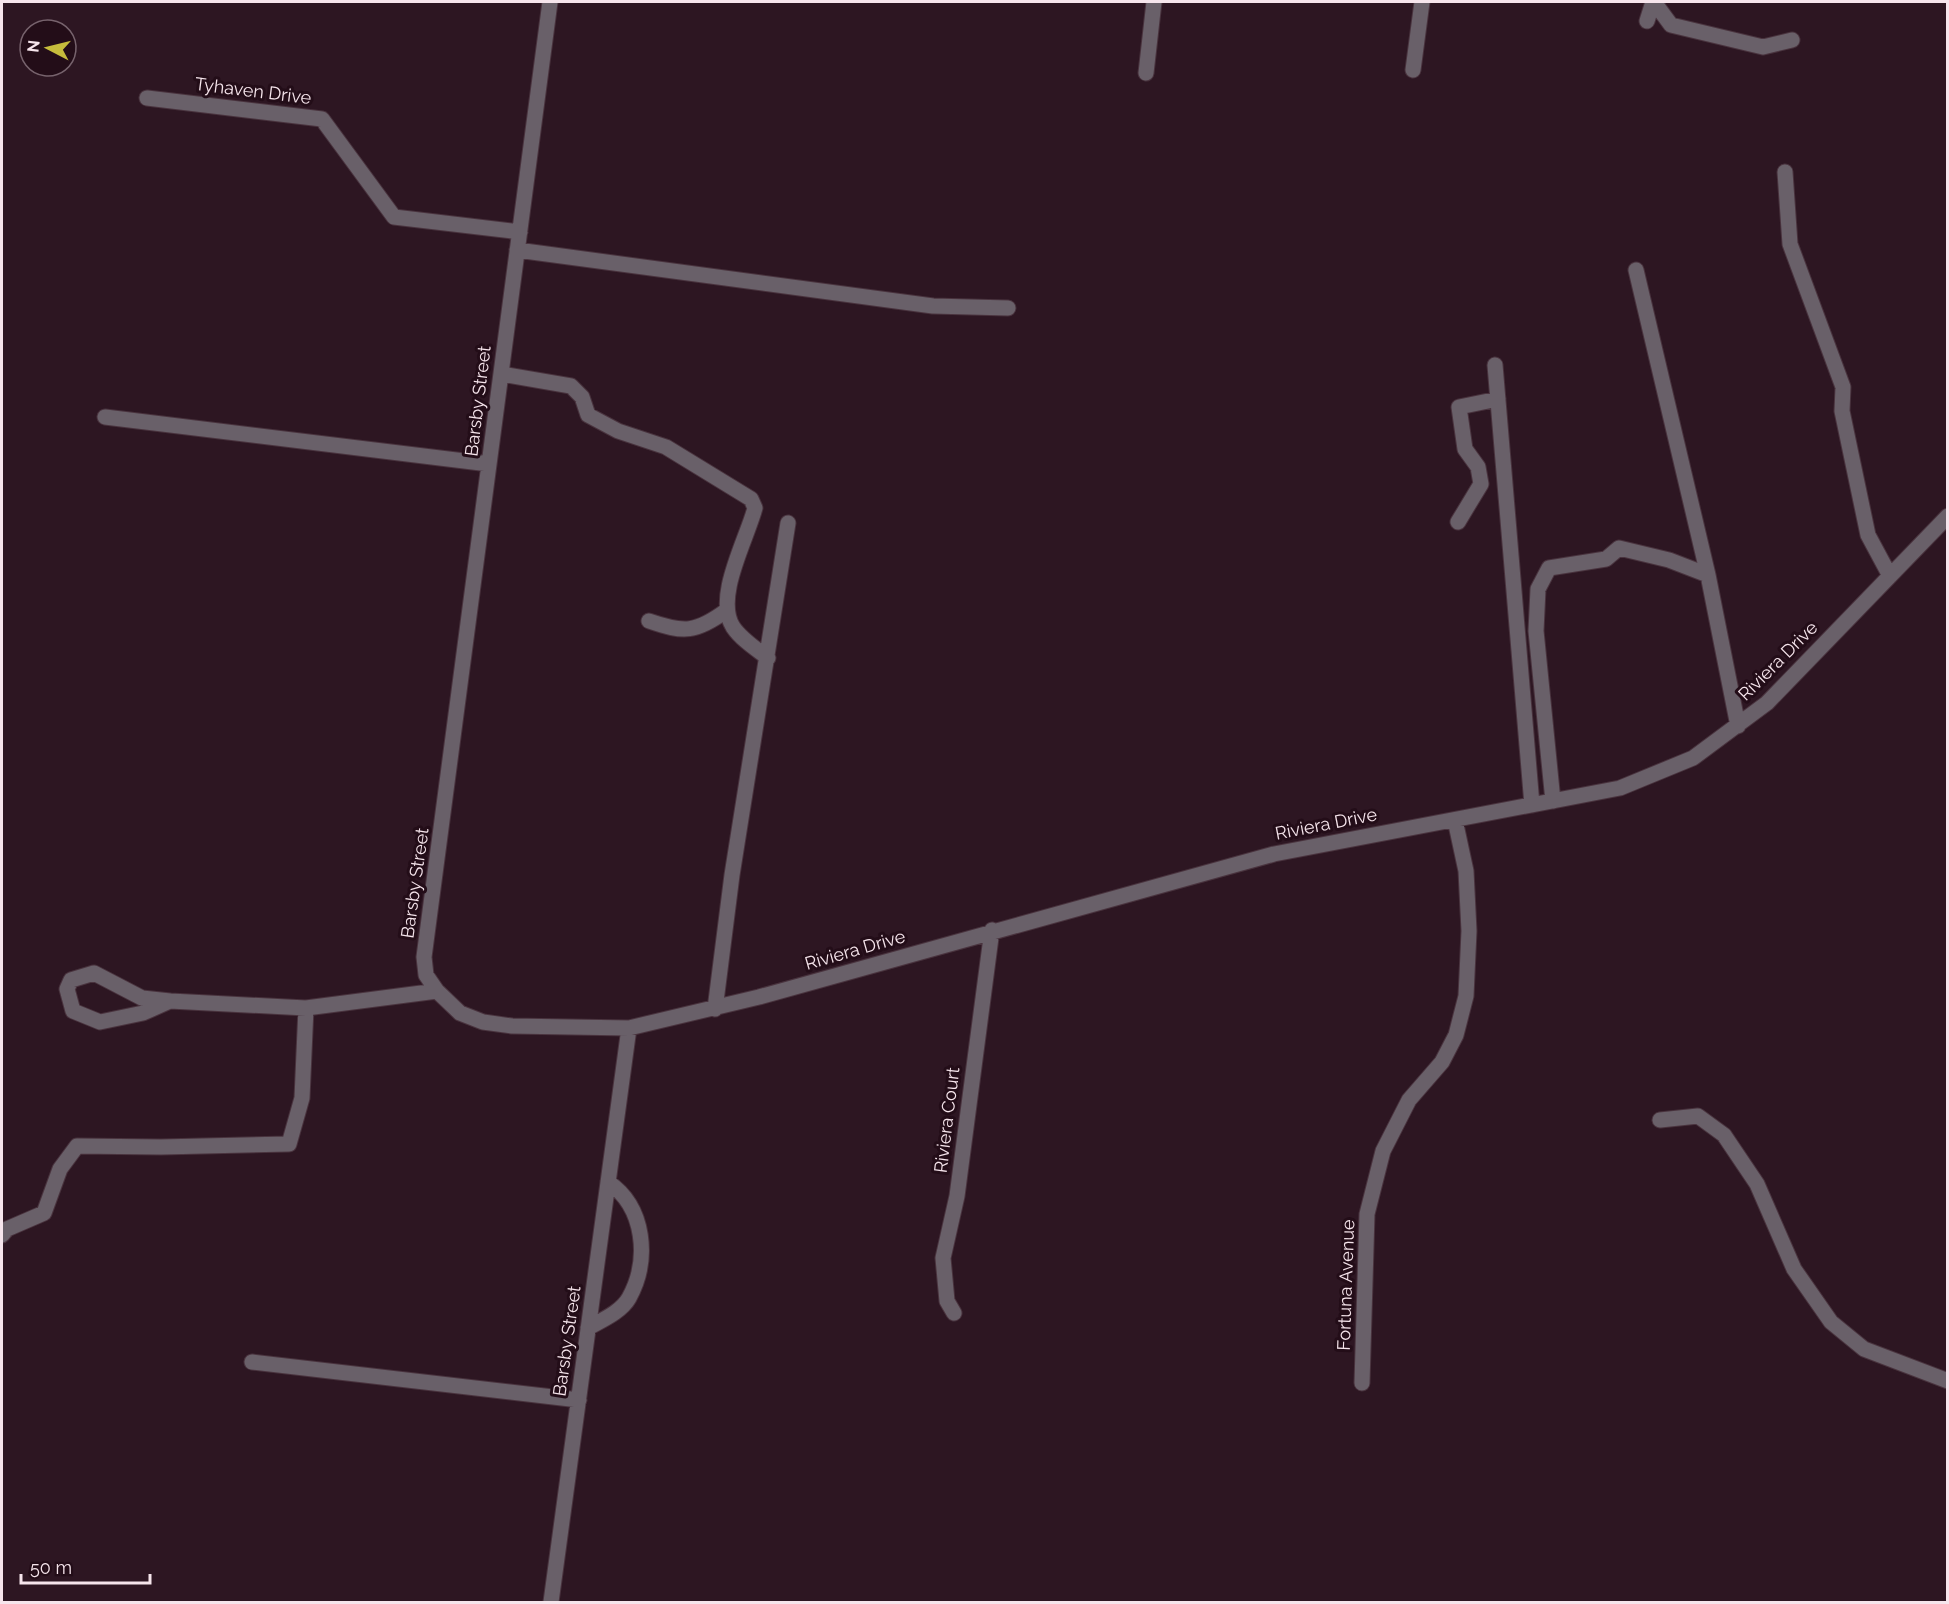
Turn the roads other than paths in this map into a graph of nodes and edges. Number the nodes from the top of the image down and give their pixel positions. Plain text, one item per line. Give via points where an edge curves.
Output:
1 (550, 2) edge
2 (1154, 2) edge
3 (1422, 2) edge
4 (1654, 2) edge
5 (1647, 21) dead end
6 (1792, 40) dead end
7 (1413, 70) dead end
8 (1146, 73) dead end
9 (147, 98) dead end
10 (1785, 172) dead end
11 (520, 232) junction
12 (517, 250) junction
13 (1636, 270) dead end
14 (1008, 308) dead end
15 (1495, 365) dead end
16 (501, 374) junction
17 (1498, 399) junction
18 (105, 417) dead end
19 (489, 465) junction
20 (1505, 480) junction
21 (1481, 484) junction
22 (1947, 516) edge
23 (1458, 522) dead end
24 (788, 524) dead end
25 (1708, 575) junction
26 (1890, 576) junction
27 (727, 610) junction
28 (649, 621) dead end
29 (768, 658) junction
30 (1738, 726) junction
31 (1552, 801) junction
32 (1532, 805) junction
33 (1455, 820) junction
34 (992, 930) junction
35 (437, 991) junction
36 (170, 1001) junction
37 (306, 1008) junction
38 (715, 1009) junction
39 (629, 1029) junction
40 (1660, 1120) dead end
41 (608, 1182) junction
42 (2, 1235) edge
43 (954, 1313) dead end
44 (588, 1328) junction
45 (252, 1362) dead end
46 (1947, 1381) edge
47 (1362, 1383) dead end
48 (579, 1400) junction
49 (551, 1602) edge

1 - 11 street, Barsby Street
2 - 8 street
3 - 7 street
4 - 5 street
4 - 6 street via 1671,25 1763,47
9 - 11 street, Tyhaven Drive via 322,119 394,217
10 - 26 street via 1790,243 1843,387 1842,411 1868,535
11 - 12 street, Barsby Street
12 - 14 street via 933,306
12 - 16 street, Barsby Street
13 - 25 street
15 - 17 street
16 - 19 street, Barsby Street
16 - 27 street via 571,386 582,397 588,415 618,431 666,447 751,499 755,508 733,568
17 - 20 street
17 - 21 street via 1459,407 1465,449 1478,467
18 - 19 street
19 - 35 street, Barsby Street via 424,957 426,975
20 - 21 street
20 - 32 street
21 - 23 street
22 - 26 street, Riviera Drive
24 - 29 street
25 - 30 street
25 - 31 street via 1619,548 1606,559 1549,567 1538,589 1536,630
26 - 30 street, Riviera Drive via 1767,703
27 - 28 street via 694,630 675,630
27 - 29 street via 733,627
29 - 38 street via 732,875
30 - 31 street, Riviera Drive via 1693,758 1620,788
31 - 32 street, Riviera Drive
32 - 33 street, Riviera Drive
33 - 34 street, Riviera Drive via 1274,854
33 - 47 street, Fortuna Avenue via 1466,871 1466,996 1447,1053 1409,1100 1383,1151 1367,1214
34 - 38 street, Riviera Drive
34 - 43 street, Riviera Court via 957,1196 943,1258 947,1301
35 - 37 street
35 - 39 street, Barsby Street via 460,1013 483,1022
36 - 36 street via 143,1013 100,1022 73,1011 67,988 71,980 94,973 142,998
36 - 37 street
37 - 42 street via 302,1098 289,1144 77,1146 60,1169 44,1213
38 - 39 street, Riviera Drive
39 - 41 street, Barsby Street
40 - 46 street via 1698,1116 1724,1135 1757,1184 1794,1269 1831,1322 1864,1349
41 - 44 street, Barsby Street
41 - 44 street via 631,1203 642,1253 629,1299 616,1312
44 - 48 street, Barsby Street
45 - 48 street
48 - 49 street, Barsby Street

